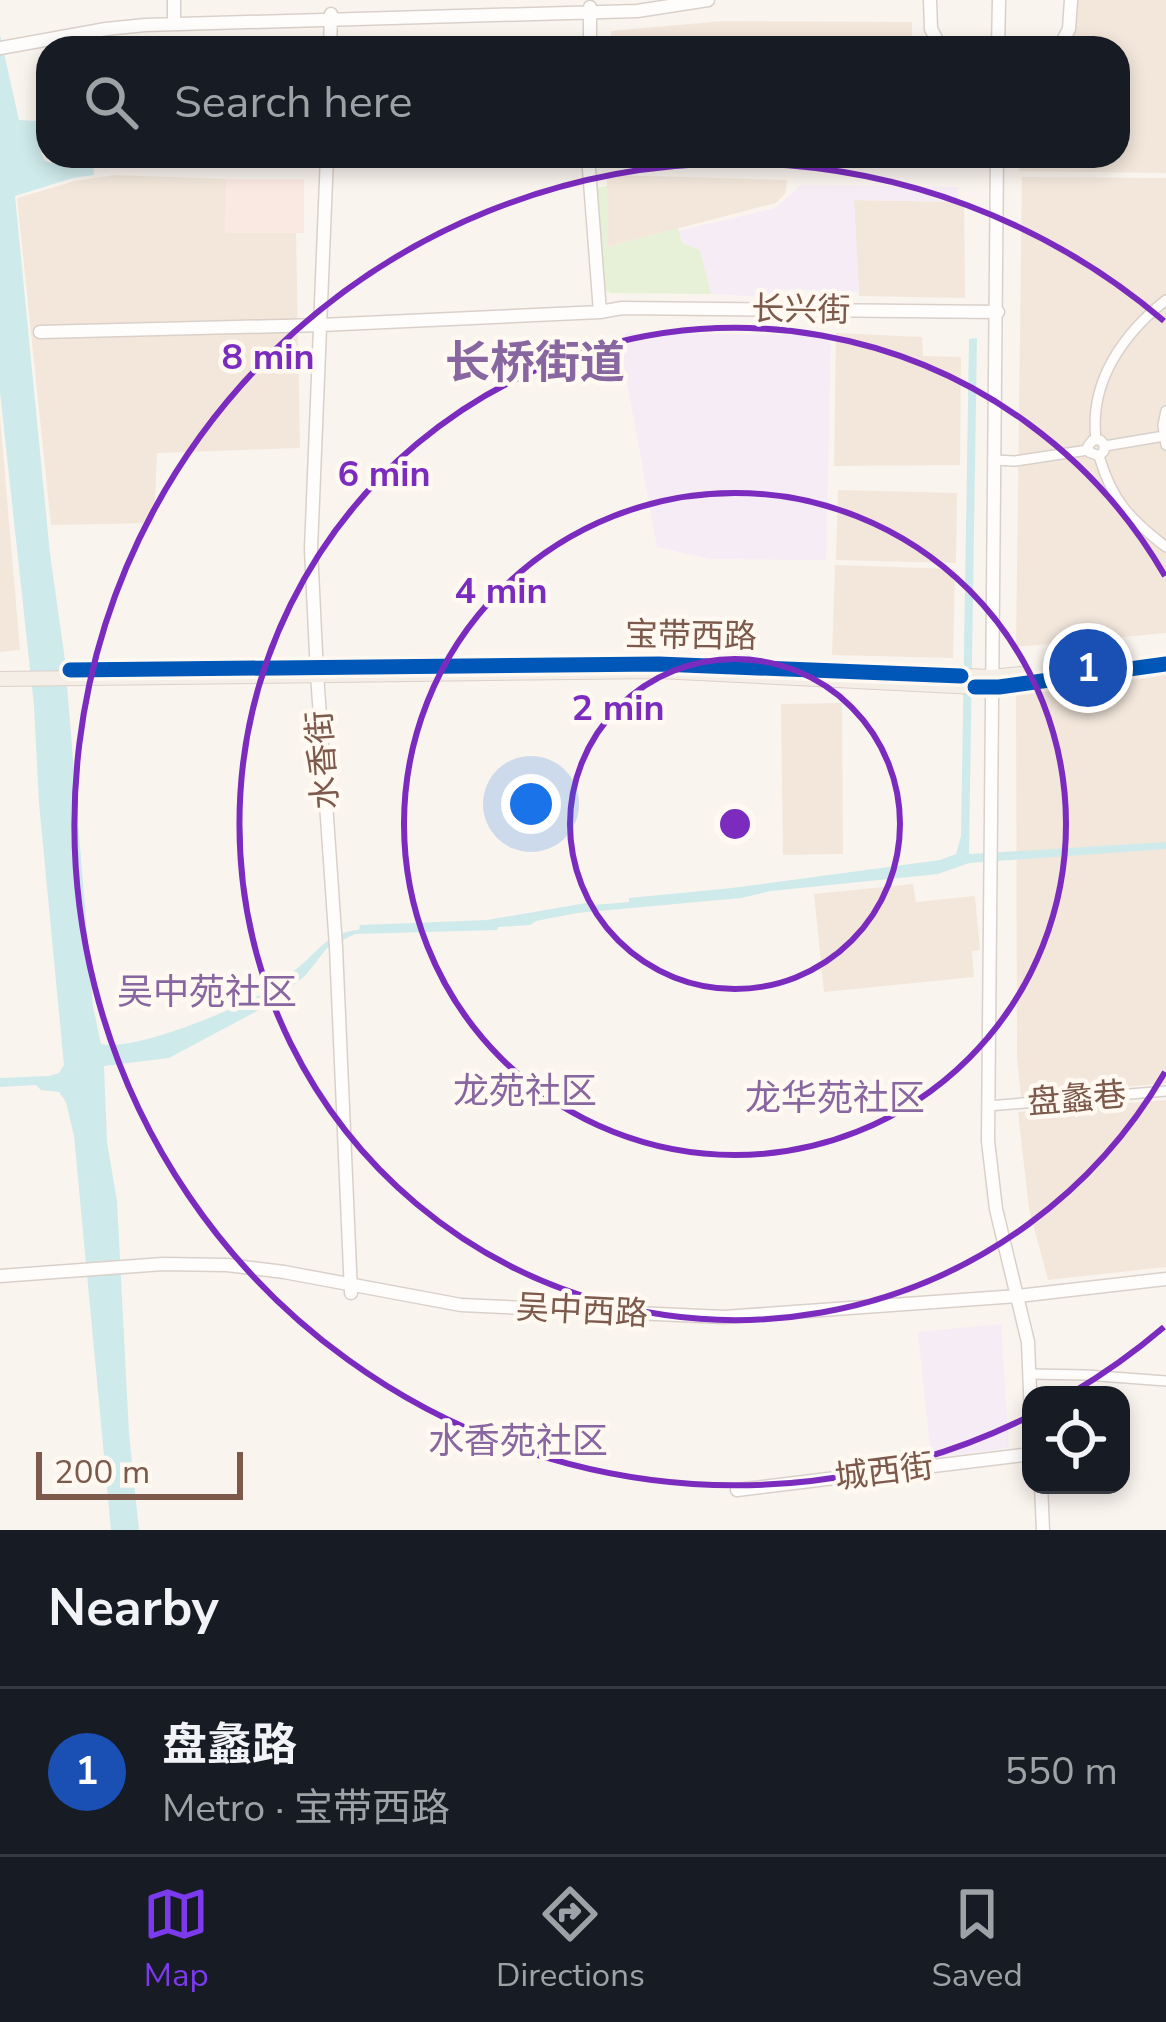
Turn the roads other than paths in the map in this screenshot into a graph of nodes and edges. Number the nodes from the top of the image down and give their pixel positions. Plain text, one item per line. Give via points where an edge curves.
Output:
1 (174, 0) edge
2 (670, 0) edge
3 (708, 0) edge
4 (930, 0) edge
5 (1003, 0) edge
6 (1071, 0) edge
7 (590, 9) junction
8 (331, 16) junction
9 (174, 20) junction
10 (57, 36) edge
11 (330, 36) edge
12 (590, 36) edge
13 (935, 36) edge
14 (1002, 36) edge
15 (1066, 36) edge
16 (36, 39) edge
17 (2, 44) edge
18 (326, 168) edge
19 (590, 168) edge
20 (1001, 168) edge
21 (1166, 300) edge
22 (600, 312) junction
23 (999, 316) junction
24 (321, 325) junction
25 (40, 332) dead end
26 (1166, 411) edge
27 (1165, 440) edge
28 (1100, 447) junction
29 (997, 460) junction
30 (1166, 548) edge
31 (1166, 660) edge
32 (317, 670) junction
33 (0, 675) edge
34 (981, 681) junction
35 (1166, 1091) edge
36 (991, 1106) junction
37 (0, 1279) edge
38 (1166, 1282) edge
39 (351, 1289) junction
40 (1023, 1299) junction
41 (1034, 1374) junction
42 (1166, 1381) edge
43 (1033, 1386) edge
44 (1036, 1386) edge
45 (1022, 1455) edge
46 (737, 1490) dead end
47 (1037, 1494) edge
48 (1039, 1530) edge

1 - 9 main road
2 - 7 main road
3 - 7 main road
4 - 13 main road
5 - 14 main road
6 - 15 main road
7 - 8 main road
7 - 12 main road
8 - 9 main road
8 - 11 main road
9 - 10 main road
16 - 17 main road
18 - 24 main road, 水香街
19 - 22 main road
20 - 23 main road
21 - 28 street via 1124,339 1101,382
22 - 23 main road, 长兴街
22 - 24 main road, 长兴街
23 - 29 main road
24 - 25 main road, 长兴街
24 - 32 main road, 水香街 via 311,549
26 - 27 street
27 - 28 street
28 - 29 street via 1090,455 1088,449
28 - 30 street via 1106,479 1129,517
29 - 34 main road
31 - 34 main road, 宝带西路
32 - 33 main road, 宝带西路
32 - 34 main road, 宝带西路
32 - 39 main road, 水香街
34 - 36 main road via 993,858
35 - 36 street, 盘蠡巷
36 - 40 main road via 993,1194
37 - 39 main road, 吴中西路 via 226,1272
38 - 40 main road, 吴中西路
39 - 40 main road, 吴中西路 via 478,1306 724,1317
40 - 41 main road
41 - 42 street
41 - 43 main road
41 - 44 main road
45 - 46 main road, 城西街
47 - 48 main road

